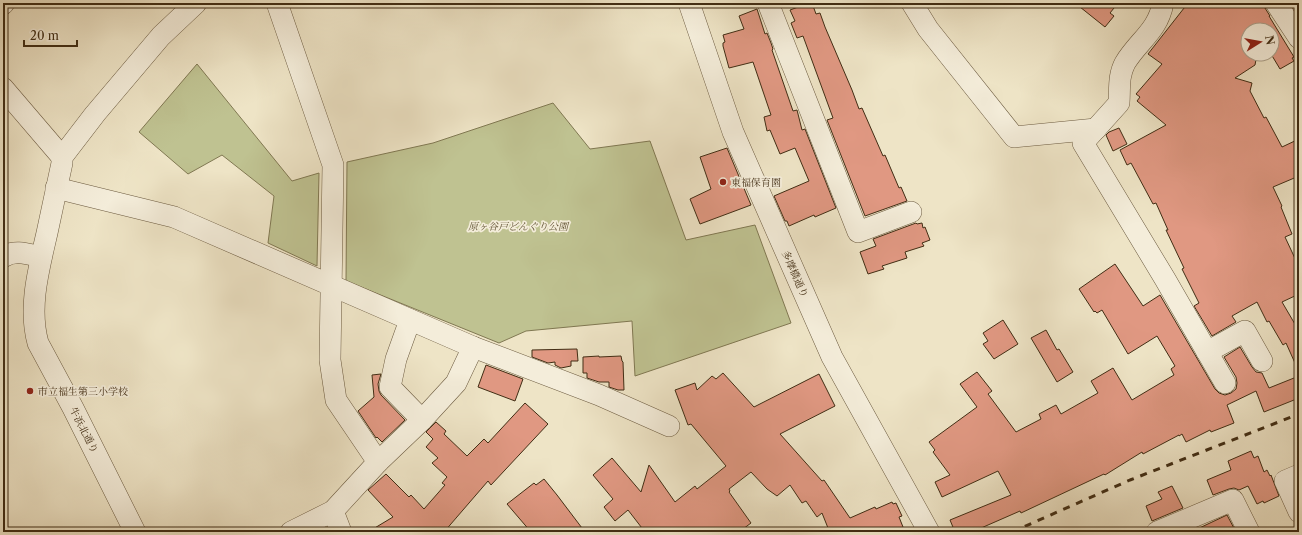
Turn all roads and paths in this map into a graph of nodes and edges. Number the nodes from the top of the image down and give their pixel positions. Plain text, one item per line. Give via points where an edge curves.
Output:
1 (196, 3) edge
2 (277, 3) edge
3 (689, 3) edge
4 (768, 3) edge
5 (912, 3) edge
6 (1162, 3) edge
7 (1276, 3) edge
8 (1293, 17) edge
9 (1299, 38) edge
10 (3, 88) edge
11 (1096, 129) junction
12 (62, 156) junction
13 (56, 188) junction
14 (911, 212) dead end
15 (3, 257) edge
16 (41, 257) junction
17 (330, 285) junction
18 (410, 320) junction
19 (473, 347) junction
20 (1207, 352) junction
21 (1262, 361) dead end
22 (1225, 383) dead end
23 (422, 420) junction
24 (669, 426) dead end
25 (378, 462) junction
26 (1299, 475) edge
27 (333, 511) junction
28 (1299, 512) edge
29 (135, 532) edge
30 (291, 532) edge
31 (341, 532) edge
32 (929, 532) edge
33 (1157, 532) edge
34 (1249, 532) edge

1 - 12 street via 161,36 94,114
2 - 17 street via 334,165
3 - 32 street, 多摩橋通り via 733,132 832,357
4 - 14 street via 858,232
5 - 11 street via 928,29 1014,138
6 - 11 street via 1155,26 1125,63 1120,77 1119,103
7 - 8 street
8 - 9 street
10 - 12 street
11 - 20 street via 1083,143
12 - 13 street, 牛浜北通り
13 - 16 street, 牛浜北通り
13 - 17 street via 174,217
15 - 16 street via 11,252 17,252
16 - 29 street, 牛浜北通り via 33,310 38,343
17 - 18 street
17 - 25 street via 330,360 336,400
18 - 19 street
18 - 23 street via 396,359 390,387
19 - 23 street via 456,383
19 - 24 street via 599,395
20 - 21 street via 1244,331
20 - 22 street
23 - 25 street
25 - 27 street
26 - 28 street via 1285,481
27 - 30 street
27 - 31 street
33 - 34 street via 1233,500

